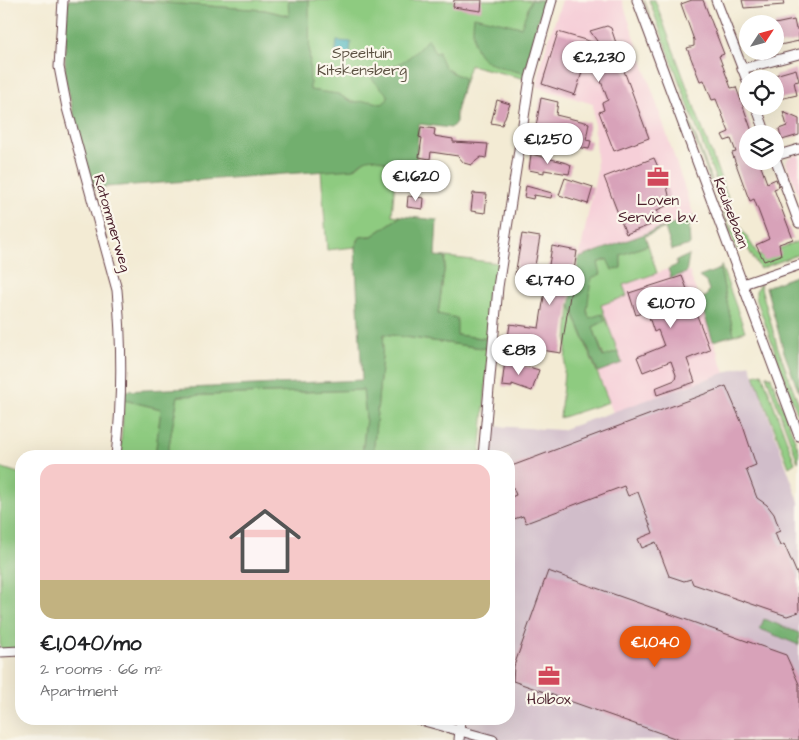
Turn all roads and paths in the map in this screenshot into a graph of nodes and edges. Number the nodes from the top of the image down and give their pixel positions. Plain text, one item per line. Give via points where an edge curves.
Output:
1 (63, 0) edge
2 (552, 0) edge
3 (637, 0) edge
4 (716, 0) edge
5 (799, 54) edge
6 (742, 69) joint
7 (799, 149) edge
8 (784, 154) edge
9 (780, 170) edge
10 (799, 223) edge
11 (799, 266) edge
12 (743, 284) junction
13 (799, 436) edge
14 (117, 450) edge
15 (484, 450) edge
16 (15, 651) edge
17 (0, 652) edge
18 (443, 725) edge
19 (460, 725) edge
20 (460, 729) junction
21 (459, 740) edge
22 (492, 740) edge

1 - 14 street, Ratommerweg via 61,75 77,147 117,290
2 - 15 street via 530,78 498,287
3 - 12 street, Keulsebaan
4 - 6 street
5 - 6 street
7 - 8 street
9 - 10 street
11 - 12 street
12 - 13 street, Keulsebaan
16 - 17 street
18 - 20 street
19 - 20 street
20 - 21 street
20 - 22 street

